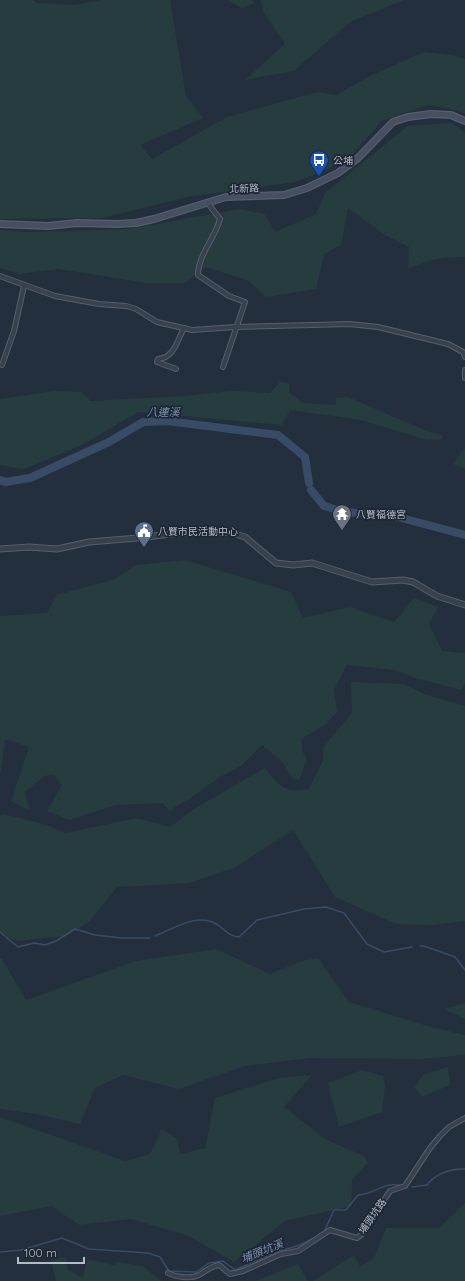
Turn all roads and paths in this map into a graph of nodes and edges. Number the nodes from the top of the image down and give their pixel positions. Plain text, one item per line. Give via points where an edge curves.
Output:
1 (465, 121) edge
2 (207, 202) junction
3 (0, 224) edge
4 (0, 276) edge
5 (24, 286) junction
6 (235, 327) junction
7 (184, 328) junction
8 (465, 357) edge
9 (2, 365) dead end
10 (223, 367) dead end
11 (176, 369) dead end
12 (465, 370) edge
13 (465, 378) edge
14 (0, 549) edge
15 (465, 605) edge
16 (465, 1118) edge
17 (168, 1273) dead end

1 - 2 main road, 北新路 via 451,115 408,117 393,122 358,158 307,188 284,195 226,197
2 - 3 main road, 北新路 via 136,223 41,226
2 - 6 street via 220,220 200,262 198,275 229,296 245,302
4 - 5 street
5 - 7 street via 55,296 126,306 157,322
5 - 9 street via 14,331
6 - 7 street via 192,330
6 - 8 street via 349,324 378,327 448,344 463,352
6 - 10 street via 229,355
7 - 11 street via 171,354 158,359 157,362
12 - 13 street
14 - 15 street via 56,549 89,542 179,533 230,532 245,537 276,564 312,563 372,582 413,582 437,596
16 - 17 street, 埔頭坑路 via 449,1127 440,1136 405,1186 390,1191 361,1235 356,1238 330,1230 298,1251 281,1254 243,1271 230,1274 219,1265 197,1276 175,1277

